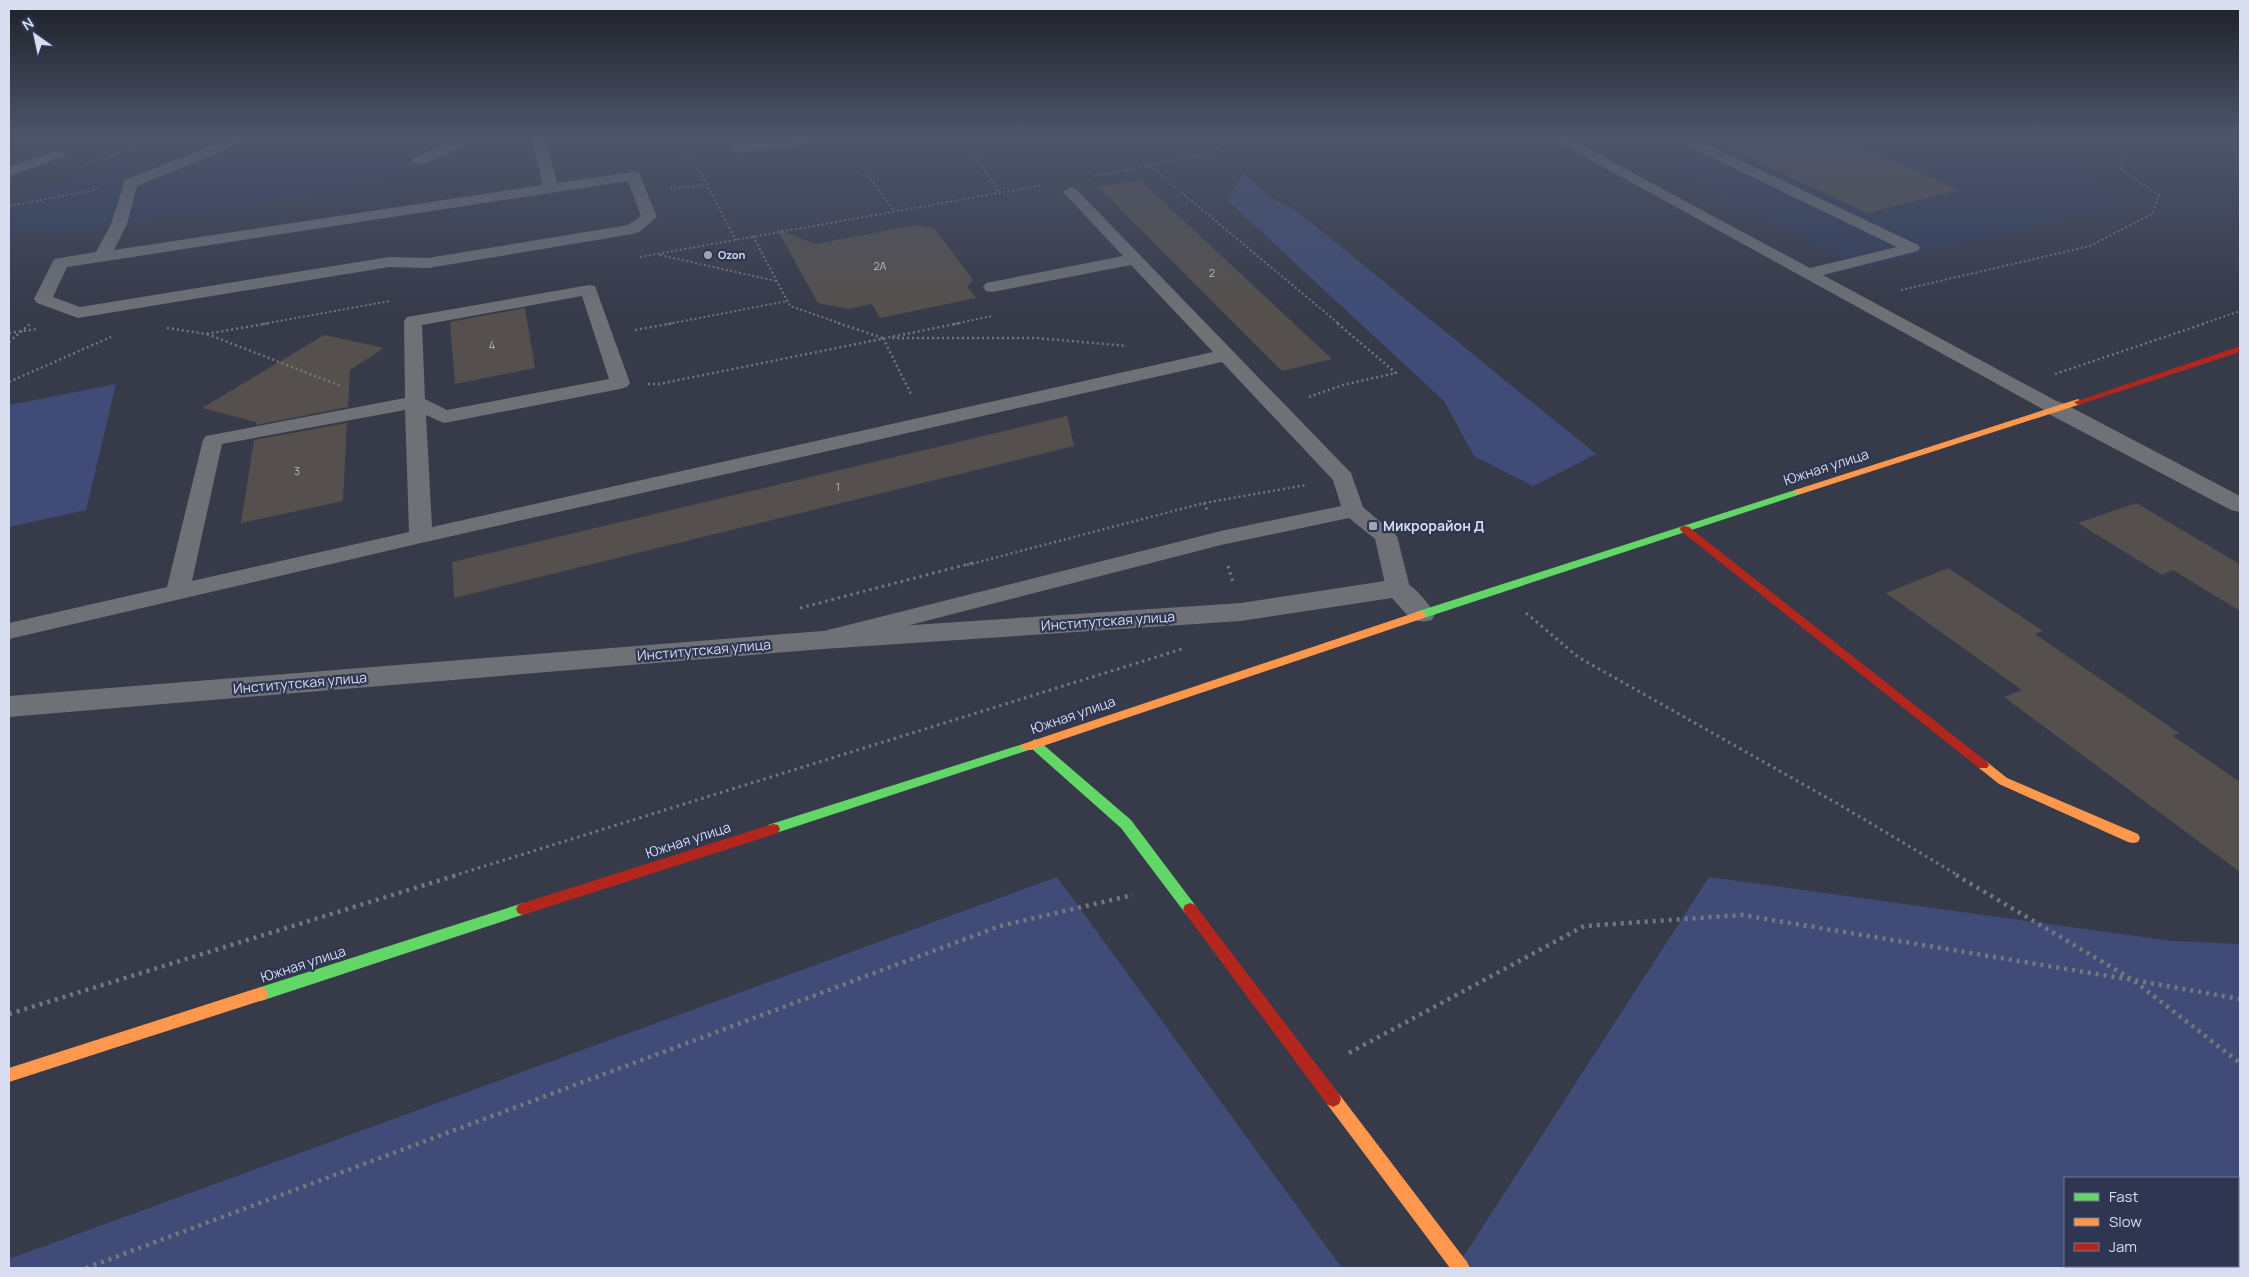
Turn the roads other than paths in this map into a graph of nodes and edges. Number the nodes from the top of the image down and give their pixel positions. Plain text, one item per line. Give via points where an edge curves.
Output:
1 (126, 197) edge
2 (500, 197) edge
3 (642, 197) edge
4 (1075, 197) edge
5 (1666, 197) edge
6 (1805, 197) edge
7 (103, 256) junction
8 (1136, 259) junction
9 (1808, 274) junction
10 (992, 287) dead end
11 (2240, 349) edge
12 (1226, 356) junction
13 (415, 402) junction
14 (2055, 408) junction
15 (2240, 505) edge
16 (1353, 510) junction
17 (1685, 529) junction
18 (421, 536) junction
19 (1398, 588) junction
20 (177, 593) junction
21 (1422, 614) junction
22 (9, 631) edge
23 (823, 640) junction
24 (9, 707) edge
25 (1035, 744) junction
26 (2133, 838) dead end
27 (9, 1075) edge
28 (1461, 1268) edge

1 - 7 lane via 119,224
2 - 7 lane
3 - 7 lane via 649,217 633,229 428,263 389,262 78,313 43,299 60,263
4 - 8 lane
5 - 9 lane
6 - 9 lane via 1912,248
8 - 10 lane
8 - 12 lane
9 - 14 lane
11 - 14 street, Южная улица
12 - 16 lane via 1343,478
12 - 18 lane
13 - 13 lane via 444,416 620,383 589,290 413,321
13 - 18 lane
13 - 20 lane via 213,440
14 - 15 street
14 - 17 street, Южная улица
16 - 19 lane via 1386,536
16 - 23 lane via 1221,538
17 - 21 street, Южная улица
17 - 26 street via 2003,781
18 - 20 lane
19 - 21 street
19 - 23 street, Институтская улица via 1240,612
20 - 22 lane
21 - 25 street, Южная улица
23 - 24 street, Институтская улица
25 - 27 street, Южная улица
25 - 28 street via 1126,824

